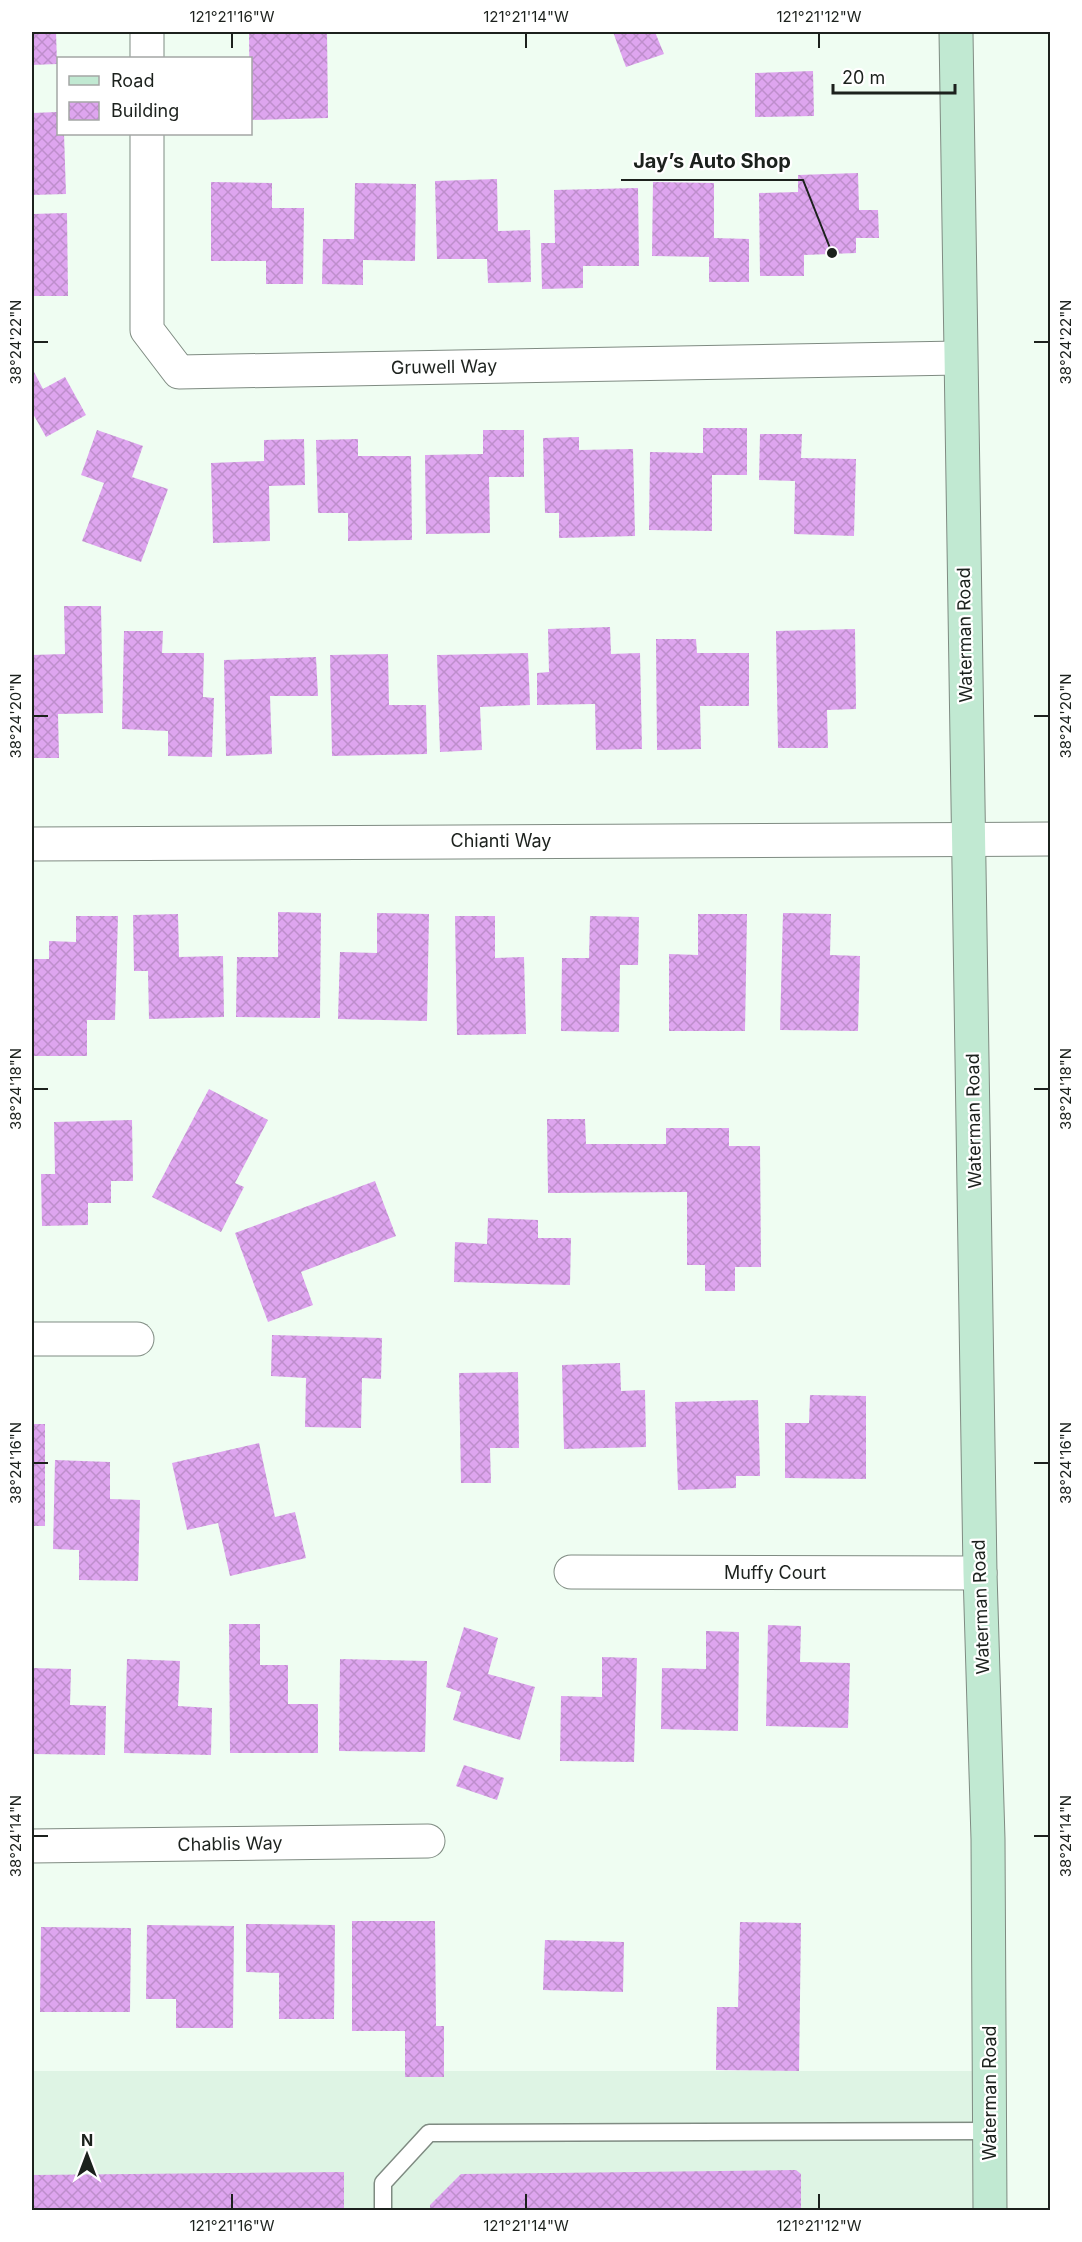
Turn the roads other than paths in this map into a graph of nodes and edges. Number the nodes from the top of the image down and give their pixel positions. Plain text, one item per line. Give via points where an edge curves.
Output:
1 (147, 32) edge
2 (956, 32) edge
3 (147, 57) edge
4 (147, 135) edge
5 (959, 358) junction
6 (970, 838) junction
7 (1050, 839) edge
8 (32, 844) edge
9 (32, 1339) edge
10 (137, 1339) dead end
11 (571, 1572) dead end
12 (980, 1573) junction
13 (428, 1841) dead end
14 (32, 1846) edge
15 (990, 2131) junction
16 (383, 2211) edge
17 (990, 2211) edge

1 - 3 street
2 - 5 main road, Waterman Road
4 - 5 street, Gruwell Way via 147,330 179,372
5 - 6 main road, Waterman Road
6 - 7 street, Chianti Way
6 - 8 street, Chianti Way
6 - 12 main road, Waterman Road
9 - 10 street
11 - 12 street, Muffy Court
12 - 15 main road, Waterman Road via 988,1839
13 - 14 street, Chablis Way
15 - 16 lane via 429,2133 383,2183
15 - 17 main road, Waterman Road

